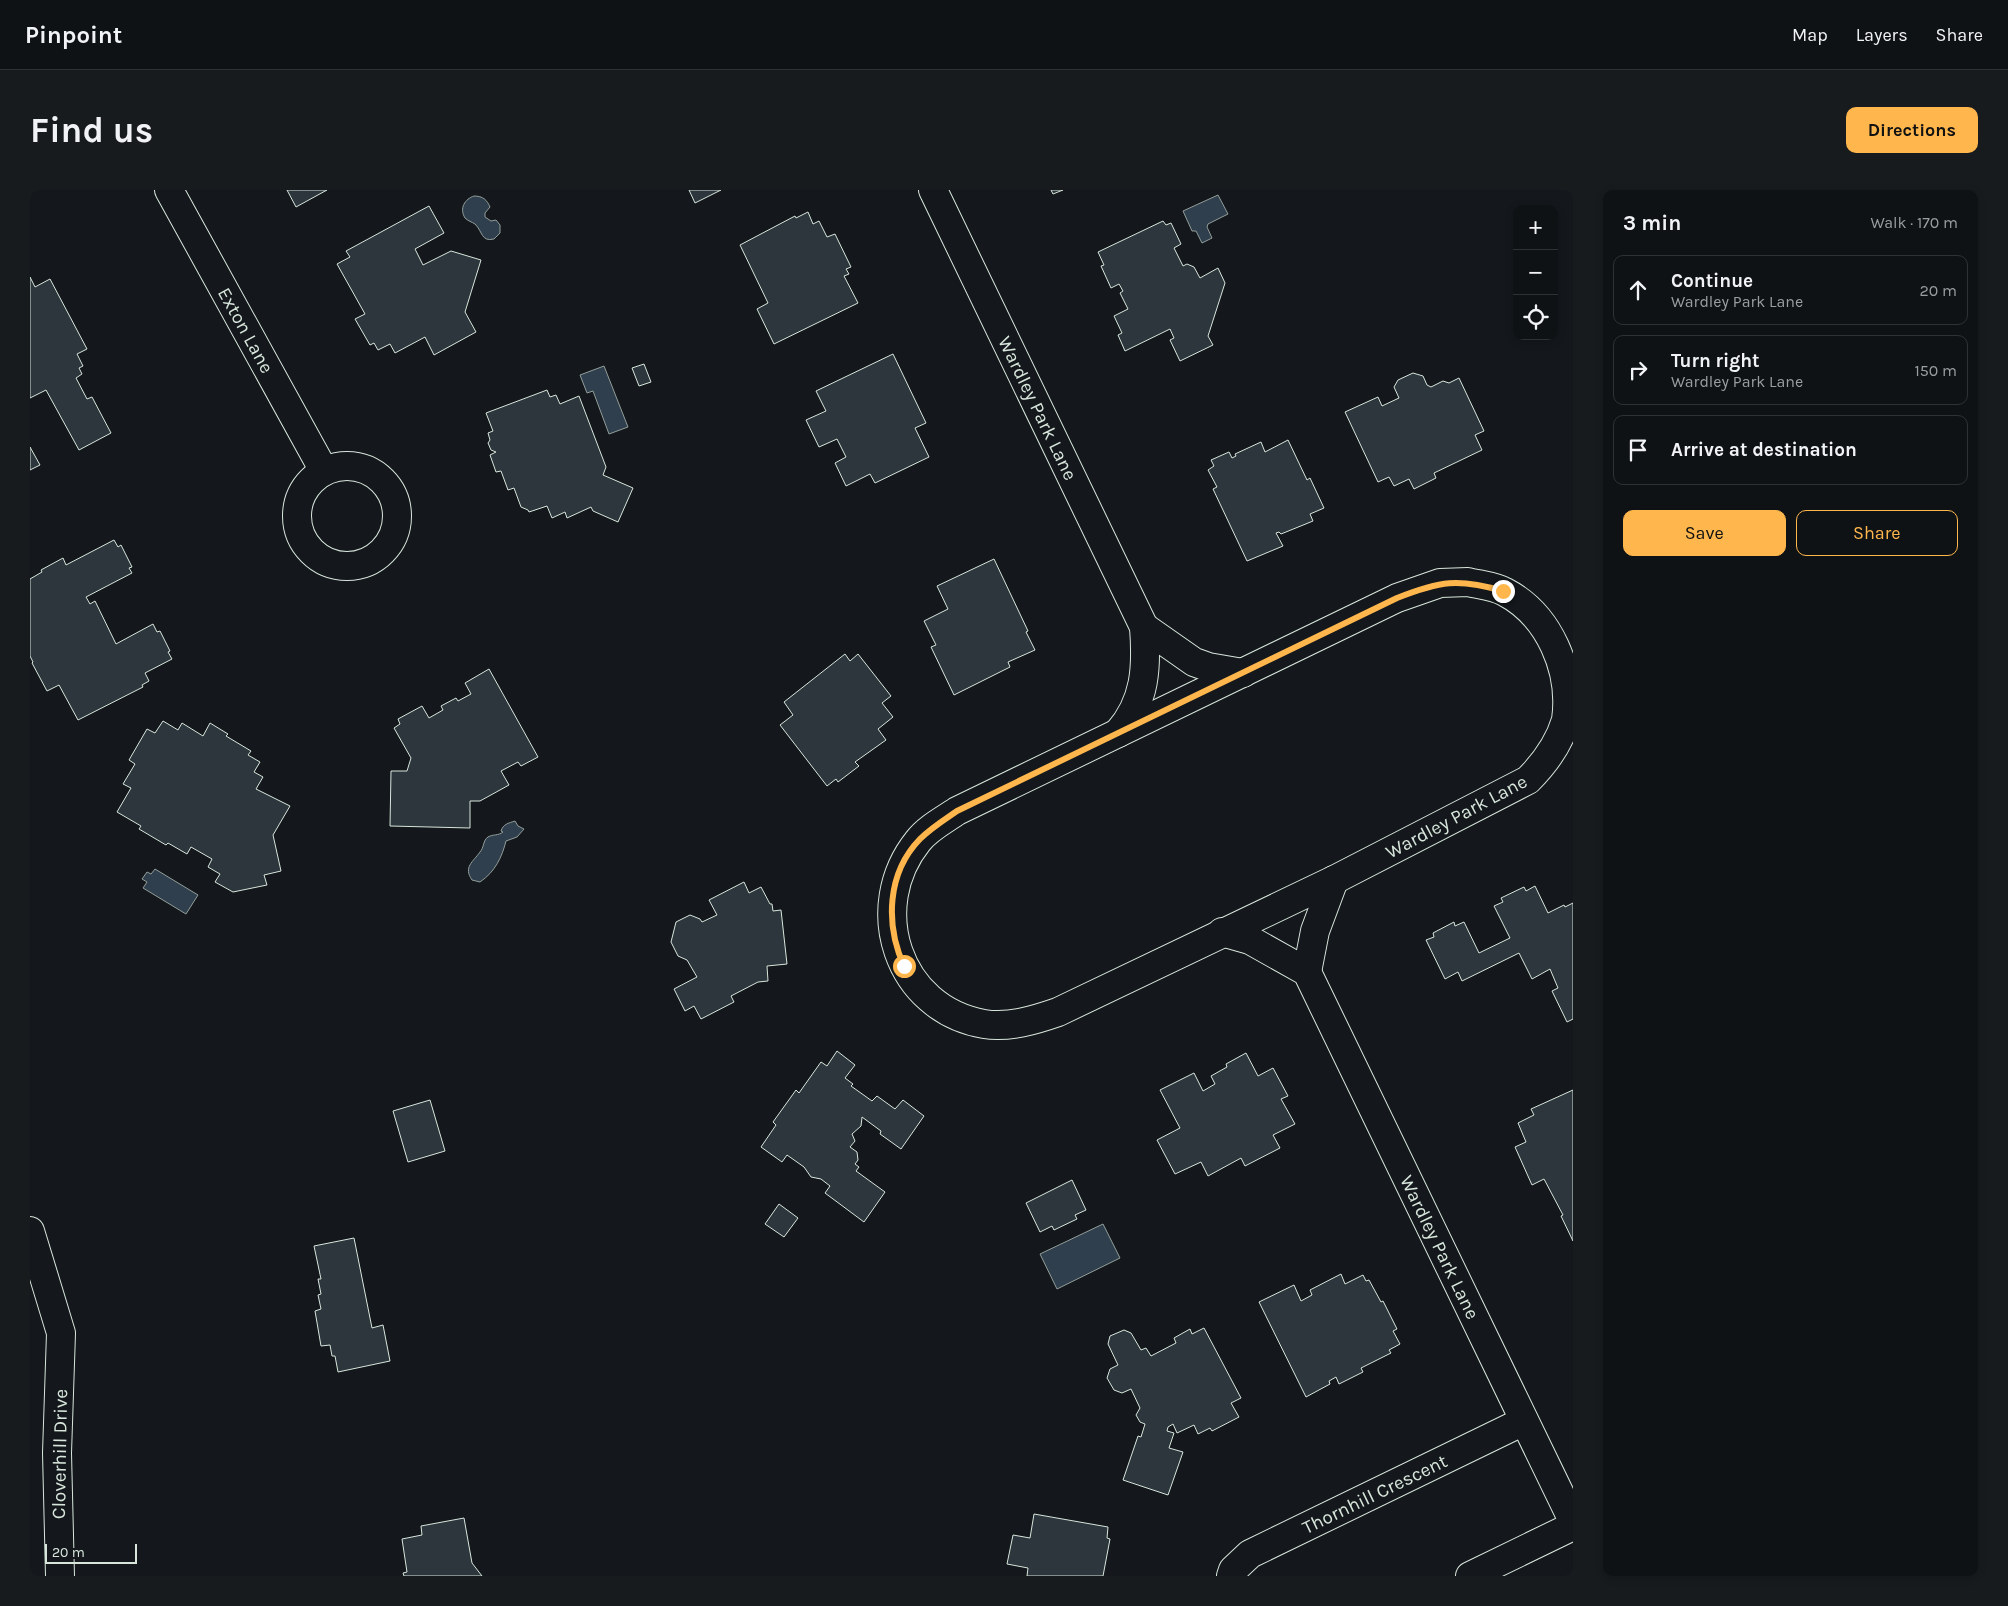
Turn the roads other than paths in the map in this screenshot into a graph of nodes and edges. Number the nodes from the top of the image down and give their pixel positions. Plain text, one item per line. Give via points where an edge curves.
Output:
1 (169, 190) edge
2 (933, 190) edge
3 (324, 471) dead end
4 (1144, 627) junction
5 (1243, 673) junction
6 (1117, 734) junction
7 (1334, 880) junction
8 (1222, 932) junction
9 (1307, 972) junction
10 (30, 1231) edge
11 (1524, 1421) junction
12 (1573, 1521) edge
13 (1573, 1526) edge
14 (60, 1576) edge
15 (1231, 1576) edge
16 (1470, 1576) edge

1 - 3 street, Exton Lane
2 - 4 street, Wardley Park Lane
4 - 5 street, Wardley Park Lane via 1194,662
4 - 6 street, Wardley Park Lane via 1146,659 1140,695 1128,721
5 - 6 street, Wardley Park Lane
5 - 7 street, Wardley Park Lane via 1397,598 1440,583 1468,582 1503,591 1531,610 1558,649 1568,684 1566,718 1560,736 1542,766 1528,780
6 - 8 street, Wardley Park Lane via 957,811 919,840 896,880 892,907 894,938 904,966 931,1000 957,1015 985,1024 1016,1024 1058,1012
7 - 8 street, Wardley Park Lane
7 - 9 street via 1315,931
8 - 9 street via 1250,940
9 - 11 street, Wardley Park Lane
10 - 14 street, Cloverhill Drive via 62,1333 57,1453
11 - 12 street, Wardley Park Lane
11 - 15 street, Thornhill Crescent via 1250,1554
13 - 16 street

